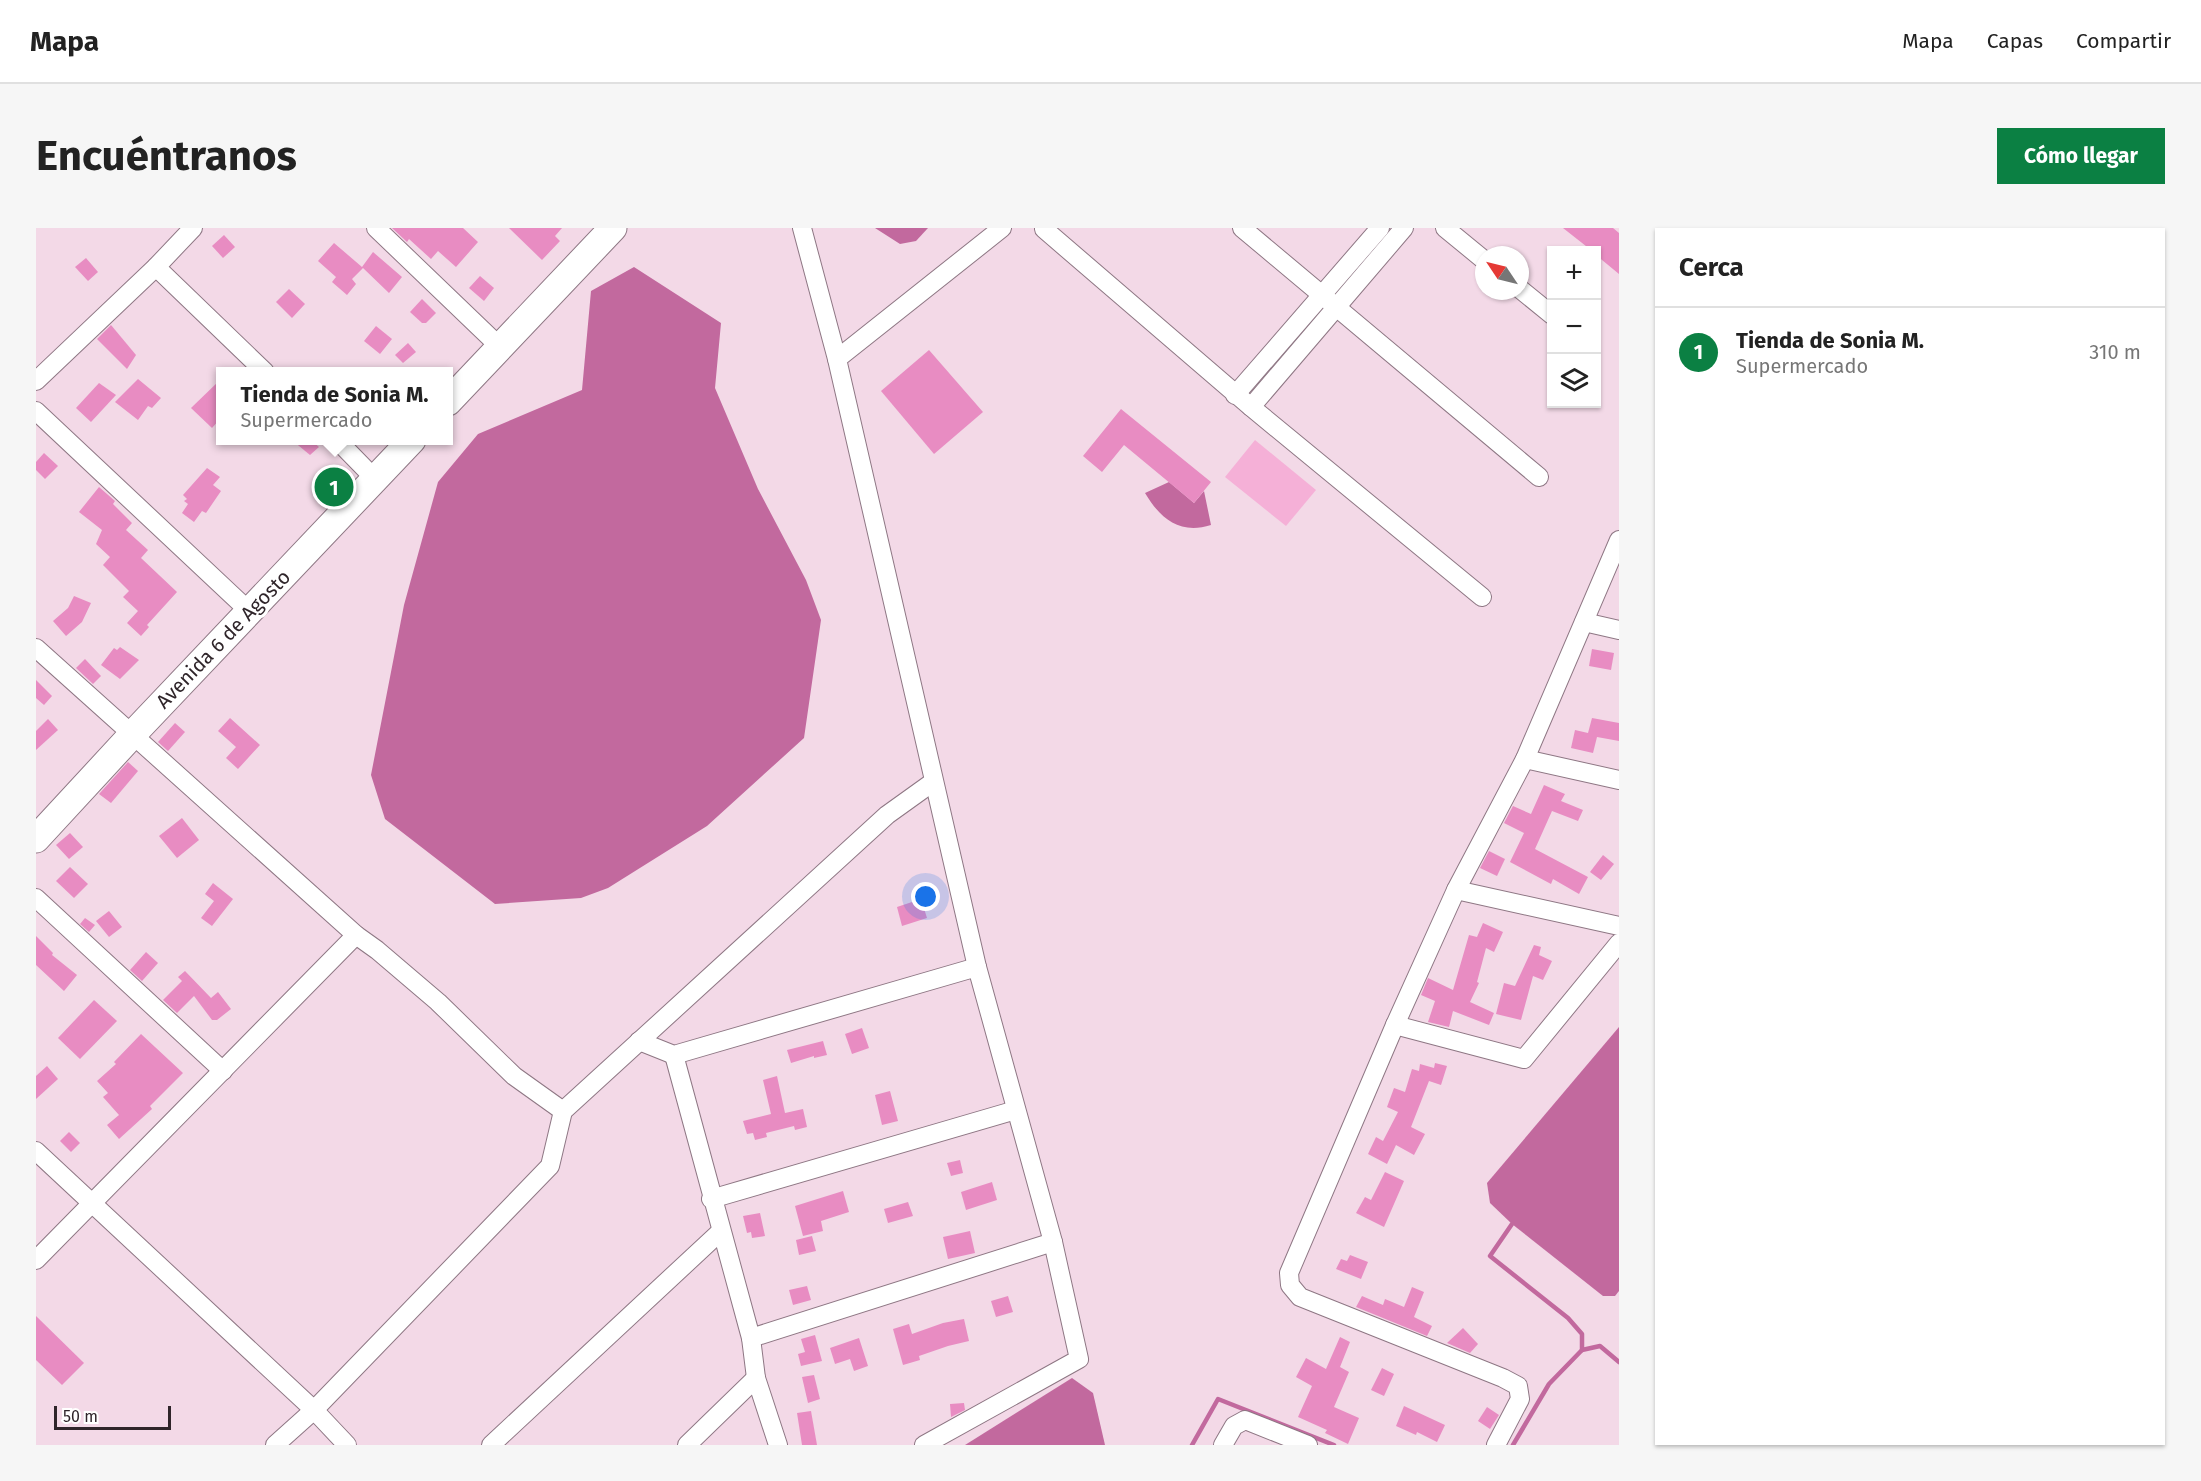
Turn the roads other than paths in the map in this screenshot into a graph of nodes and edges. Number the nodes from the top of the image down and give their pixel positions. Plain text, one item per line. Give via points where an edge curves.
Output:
1 (193, 228) edge
2 (376, 228) edge
3 (612, 228) edge
4 (802, 228) edge
5 (1002, 228) edge
6 (1242, 228) edge
7 (1380, 228) edge
8 (1404, 228) edge
9 (1445, 228) edge
10 (1044, 229) edge
11 (1475, 253) edge
12 (156, 267) junction
13 (1323, 294) junction
14 (1529, 297) edge
15 (1337, 306) junction
16 (1547, 312) edge
17 (500, 347) junction
18 (837, 359) junction
19 (260, 367) edge
20 (39, 371) edge
21 (1236, 395) junction
22 (453, 397) edge
23 (1251, 407) junction
24 (36, 411) edge
25 (341, 445) edge
26 (408, 445) edge
27 (1539, 477) dead end
28 (375, 479) junction
29 (1619, 540) edge
30 (1482, 597) dead end
31 (250, 612) junction
32 (1584, 622) junction
33 (1619, 630) edge
34 (36, 648) edge
35 (132, 735) junction
36 (1525, 759) junction
37 (1619, 780) edge
38 (933, 782) junction
39 (36, 839) edge
40 (1456, 890) junction
41 (36, 898) edge
42 (1619, 926) edge
43 (356, 935) junction
44 (1619, 943) edge
45 (977, 967) junction
46 (1395, 1025) junction
47 (639, 1041) junction
48 (674, 1055) junction
49 (223, 1071) junction
50 (1016, 1110) junction
51 (563, 1111) junction
52 (36, 1151) edge
53 (711, 1199) junction
54 (93, 1202) junction
55 (721, 1231) junction
56 (1053, 1242) junction
57 (36, 1260) edge
58 (751, 1338) junction
59 (756, 1378) junction
60 (314, 1410) junction
61 (275, 1445) edge
62 (347, 1445) edge
63 (491, 1445) edge
64 (687, 1445) edge
65 (778, 1445) edge
66 (924, 1445) edge
67 (1223, 1445) edge
68 (1308, 1445) edge
69 (1496, 1445) edge

1 - 12 street
2 - 17 street
3 - 17 street
4 - 18 street
5 - 18 street
6 - 13 street
7 - 13 street
8 - 15 street
9 - 11 street
10 - 21 street
12 - 19 street
12 - 20 street
13 - 15 street
13 - 21 street
14 - 16 street
15 - 23 street
15 - 27 street
17 - 22 street
18 - 38 street
21 - 23 street
23 - 30 street
24 - 31 street
25 - 28 street
26 - 28 street, Avenida 6 de Agosto
28 - 31 street, Avenida 6 de Agosto
29 - 32 street
31 - 35 street, Avenida 6 de Agosto
32 - 33 street
32 - 36 street
34 - 35 street
35 - 39 street, Avenida 6 de Agosto
35 - 43 street
36 - 37 street
36 - 40 street
38 - 45 street
38 - 47 street via 887,815
40 - 42 street
40 - 46 street
41 - 49 street
43 - 49 street
43 - 51 street via 438,1002 514,1076
44 - 46 street via 1524,1059
45 - 48 street
45 - 50 street
46 - 69 street via 1289,1274 1290,1285 1300,1297 1518,1386 1520,1399
47 - 48 street
47 - 51 street
48 - 53 street
49 - 54 street
50 - 53 street
50 - 56 street
51 - 60 street via 550,1166
52 - 54 street
53 - 55 street
54 - 57 street
54 - 60 street
55 - 58 street
55 - 63 street
56 - 58 street
56 - 66 street via 1079,1359
58 - 59 street
59 - 64 street
59 - 65 street
60 - 61 street
60 - 62 street
67 - 68 street via 1234,1426 1245,1420

